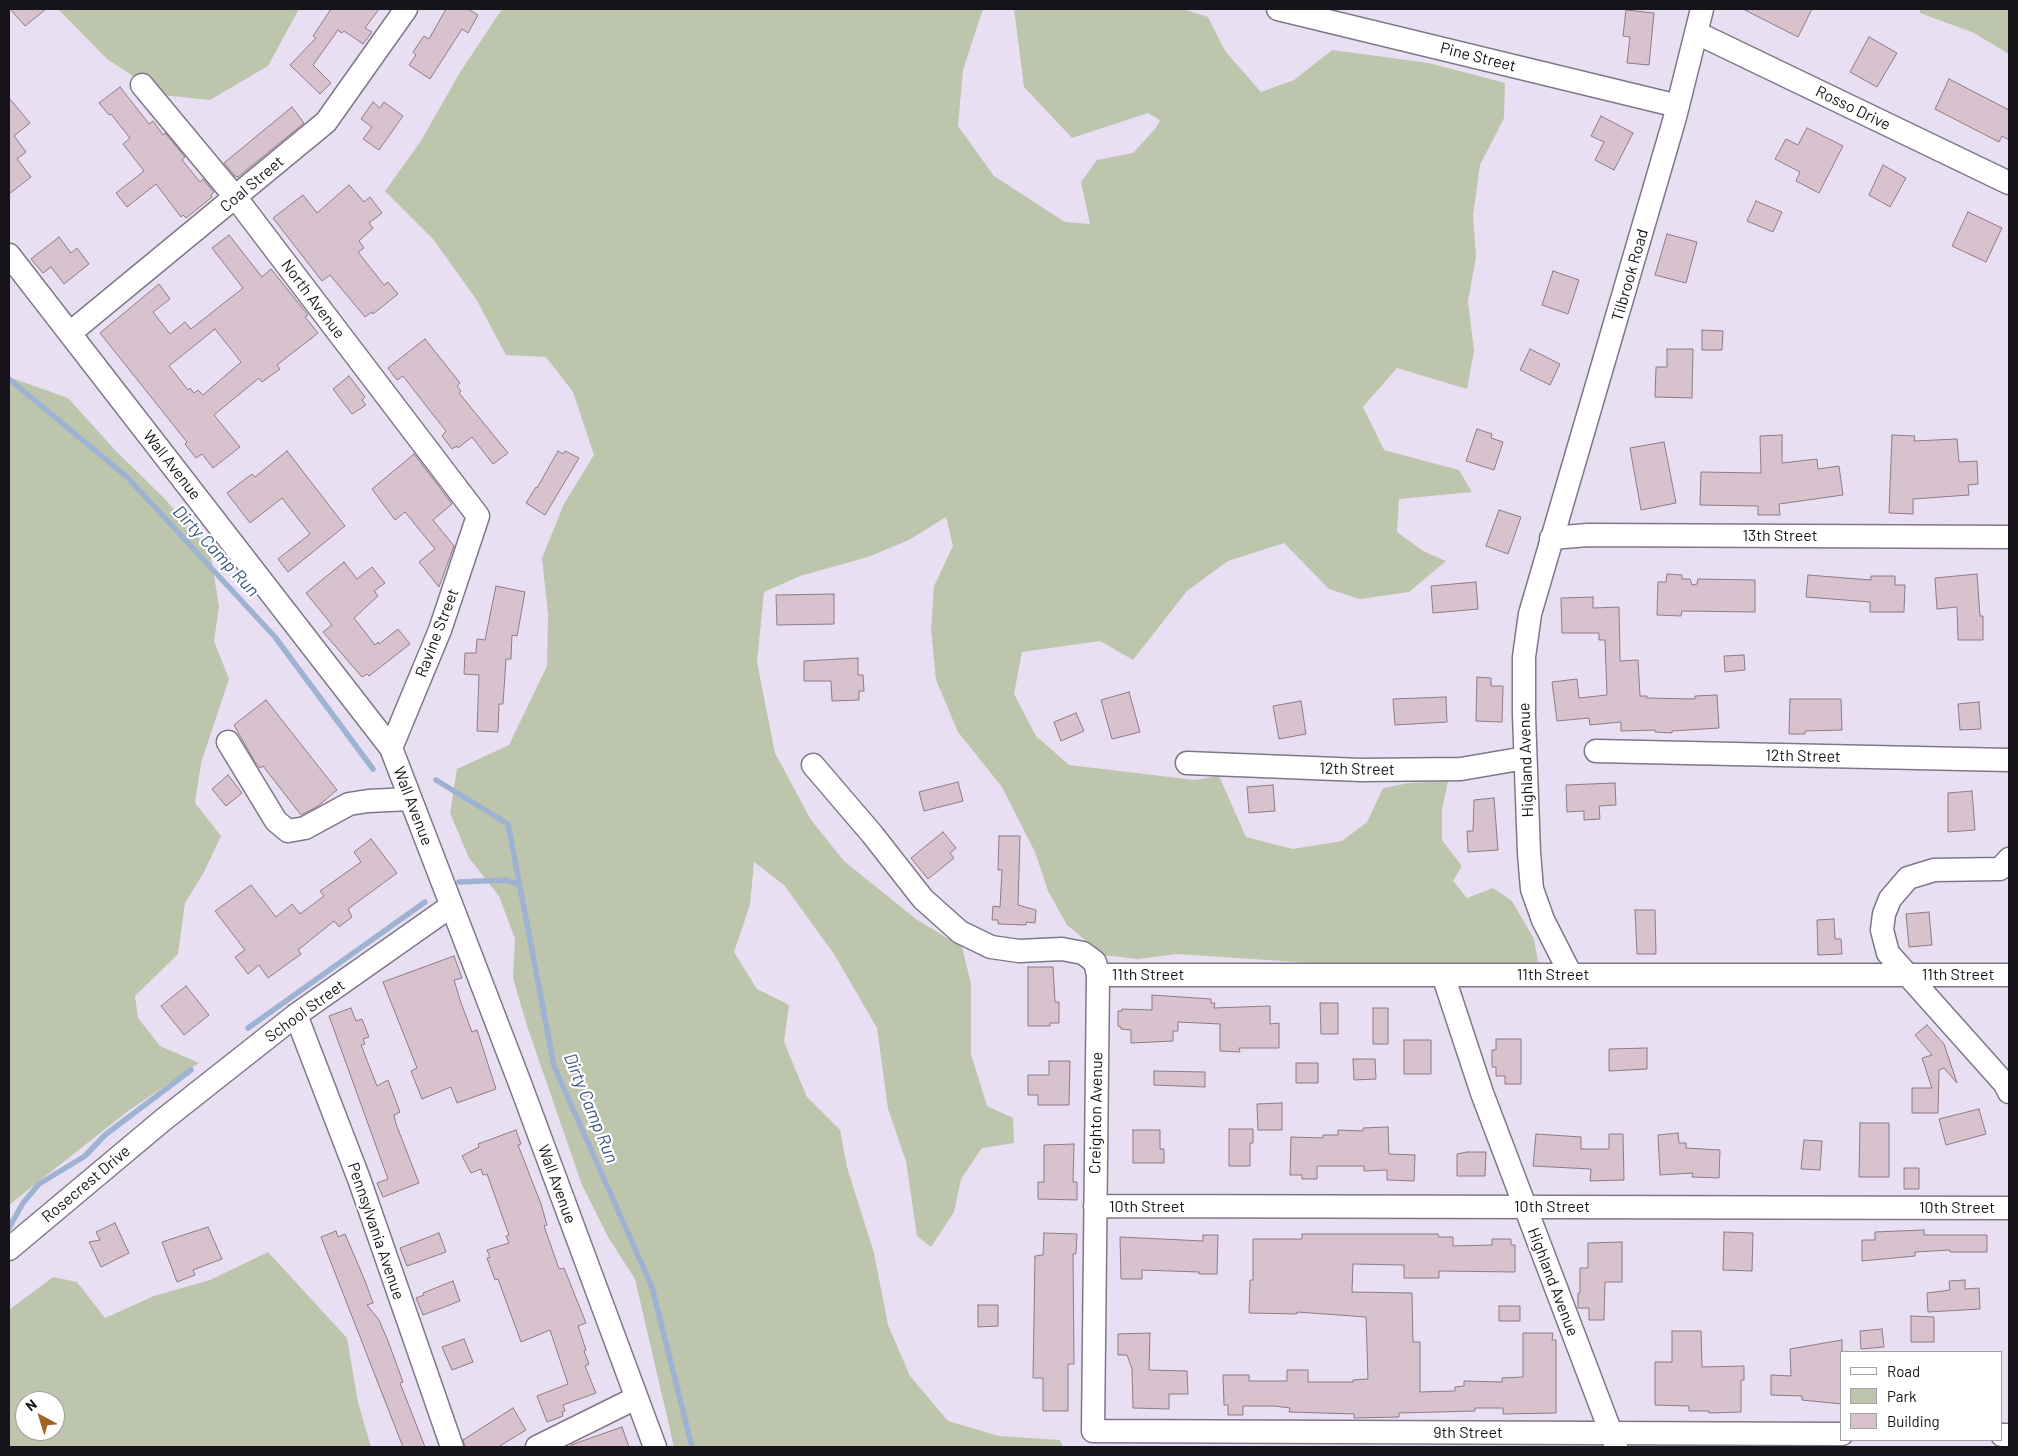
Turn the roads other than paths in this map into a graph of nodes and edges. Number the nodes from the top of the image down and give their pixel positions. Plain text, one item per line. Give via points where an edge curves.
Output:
1 (406, 9) edge
2 (1278, 9) edge
3 (1702, 9) edge
4 (1697, 33) junction
5 (142, 85) dead end
6 (1678, 106) junction
7 (2009, 183) edge
8 (236, 198) junction
9 (9, 255) edge
10 (70, 333) junction
11 (478, 516) joint
12 (2009, 537) edge
13 (1551, 538) junction
14 (228, 742) dead end
15 (391, 748) junction
16 (1596, 751) dead end
17 (1525, 758) junction
18 (2009, 760) edge
19 (1188, 763) dead end
20 (812, 766) dead end
21 (410, 799) junction
22 (2009, 859) edge
23 (451, 906) junction
24 (1443, 975) junction
25 (1572, 975) junction
26 (1907, 975) junction
27 (2009, 975) edge
28 (1098, 976) junction
29 (296, 1015) junction
30 (2009, 1092) edge
31 (163, 1120) joint
32 (1096, 1206) junction
33 (1524, 1207) junction
34 (2009, 1208) edge
35 (9, 1249) edge
36 (636, 1398) junction
37 (1093, 1431) joint
38 (1840, 1434) edge
39 (1165, 1440) edge
40 (1367, 1440) edge
41 (1613, 1440) edge
42 (452, 1447) edge
43 (537, 1447) edge
44 (655, 1447) edge

1 - 8 street, Coal Street via 326,122
2 - 6 street, Pine Street
3 - 4 street, Tilbrook Road
4 - 6 street, Tilbrook Road
4 - 7 street, Rosso Drive
5 - 8 street, North Avenue
6 - 13 street, Tilbrook Road
8 - 10 street, Coal Street
8 - 11 street, North Avenue
9 - 10 street, Wall Avenue
10 - 15 street, Wall Avenue
11 - 15 street, Ravine Street via 440,630
12 - 13 street, 13th Street via 1588,535
13 - 17 street, Highland Avenue via 1530,614 1524,657
14 - 21 street via 276,821 288,831 305,828 349,804
15 - 21 street, Wall Avenue
16 - 18 street, 12th Street
17 - 19 street, 12th Street via 1461,769 1361,770
17 - 25 street, Highland Avenue via 1532,889 1543,920
20 - 28 street via 923,899 960,932 991,947 1019,951 1062,949 1083,953 1095,962
21 - 23 street, Wall Avenue
22 - 26 street via 2000,869 1934,870 1908,878 1899,886 1884,914 1882,930 1888,953
23 - 29 street, School Street
23 - 36 street, Wall Avenue
24 - 25 street, 11th Street
24 - 28 street, 11th Street
24 - 33 street, Highland Avenue
25 - 26 street, 11th Street
26 - 27 street, 11th Street
26 - 30 street
28 - 32 street, Creighton Avenue
29 - 31 street, School Street
29 - 42 street, Pennsylvania Avenue via 359,1179
31 - 35 street, Rosecrest Drive
32 - 33 street, 10th Street
32 - 37 street, Creighton Avenue
33 - 34 street, 10th Street
33 - 41 street, Highland Avenue
36 - 43 street
36 - 44 street, Wall Avenue
37 - 39 street, 9th Street
38 - 41 street, 9th Street
39 - 40 street, 9th Street
40 - 41 street, 9th Street

